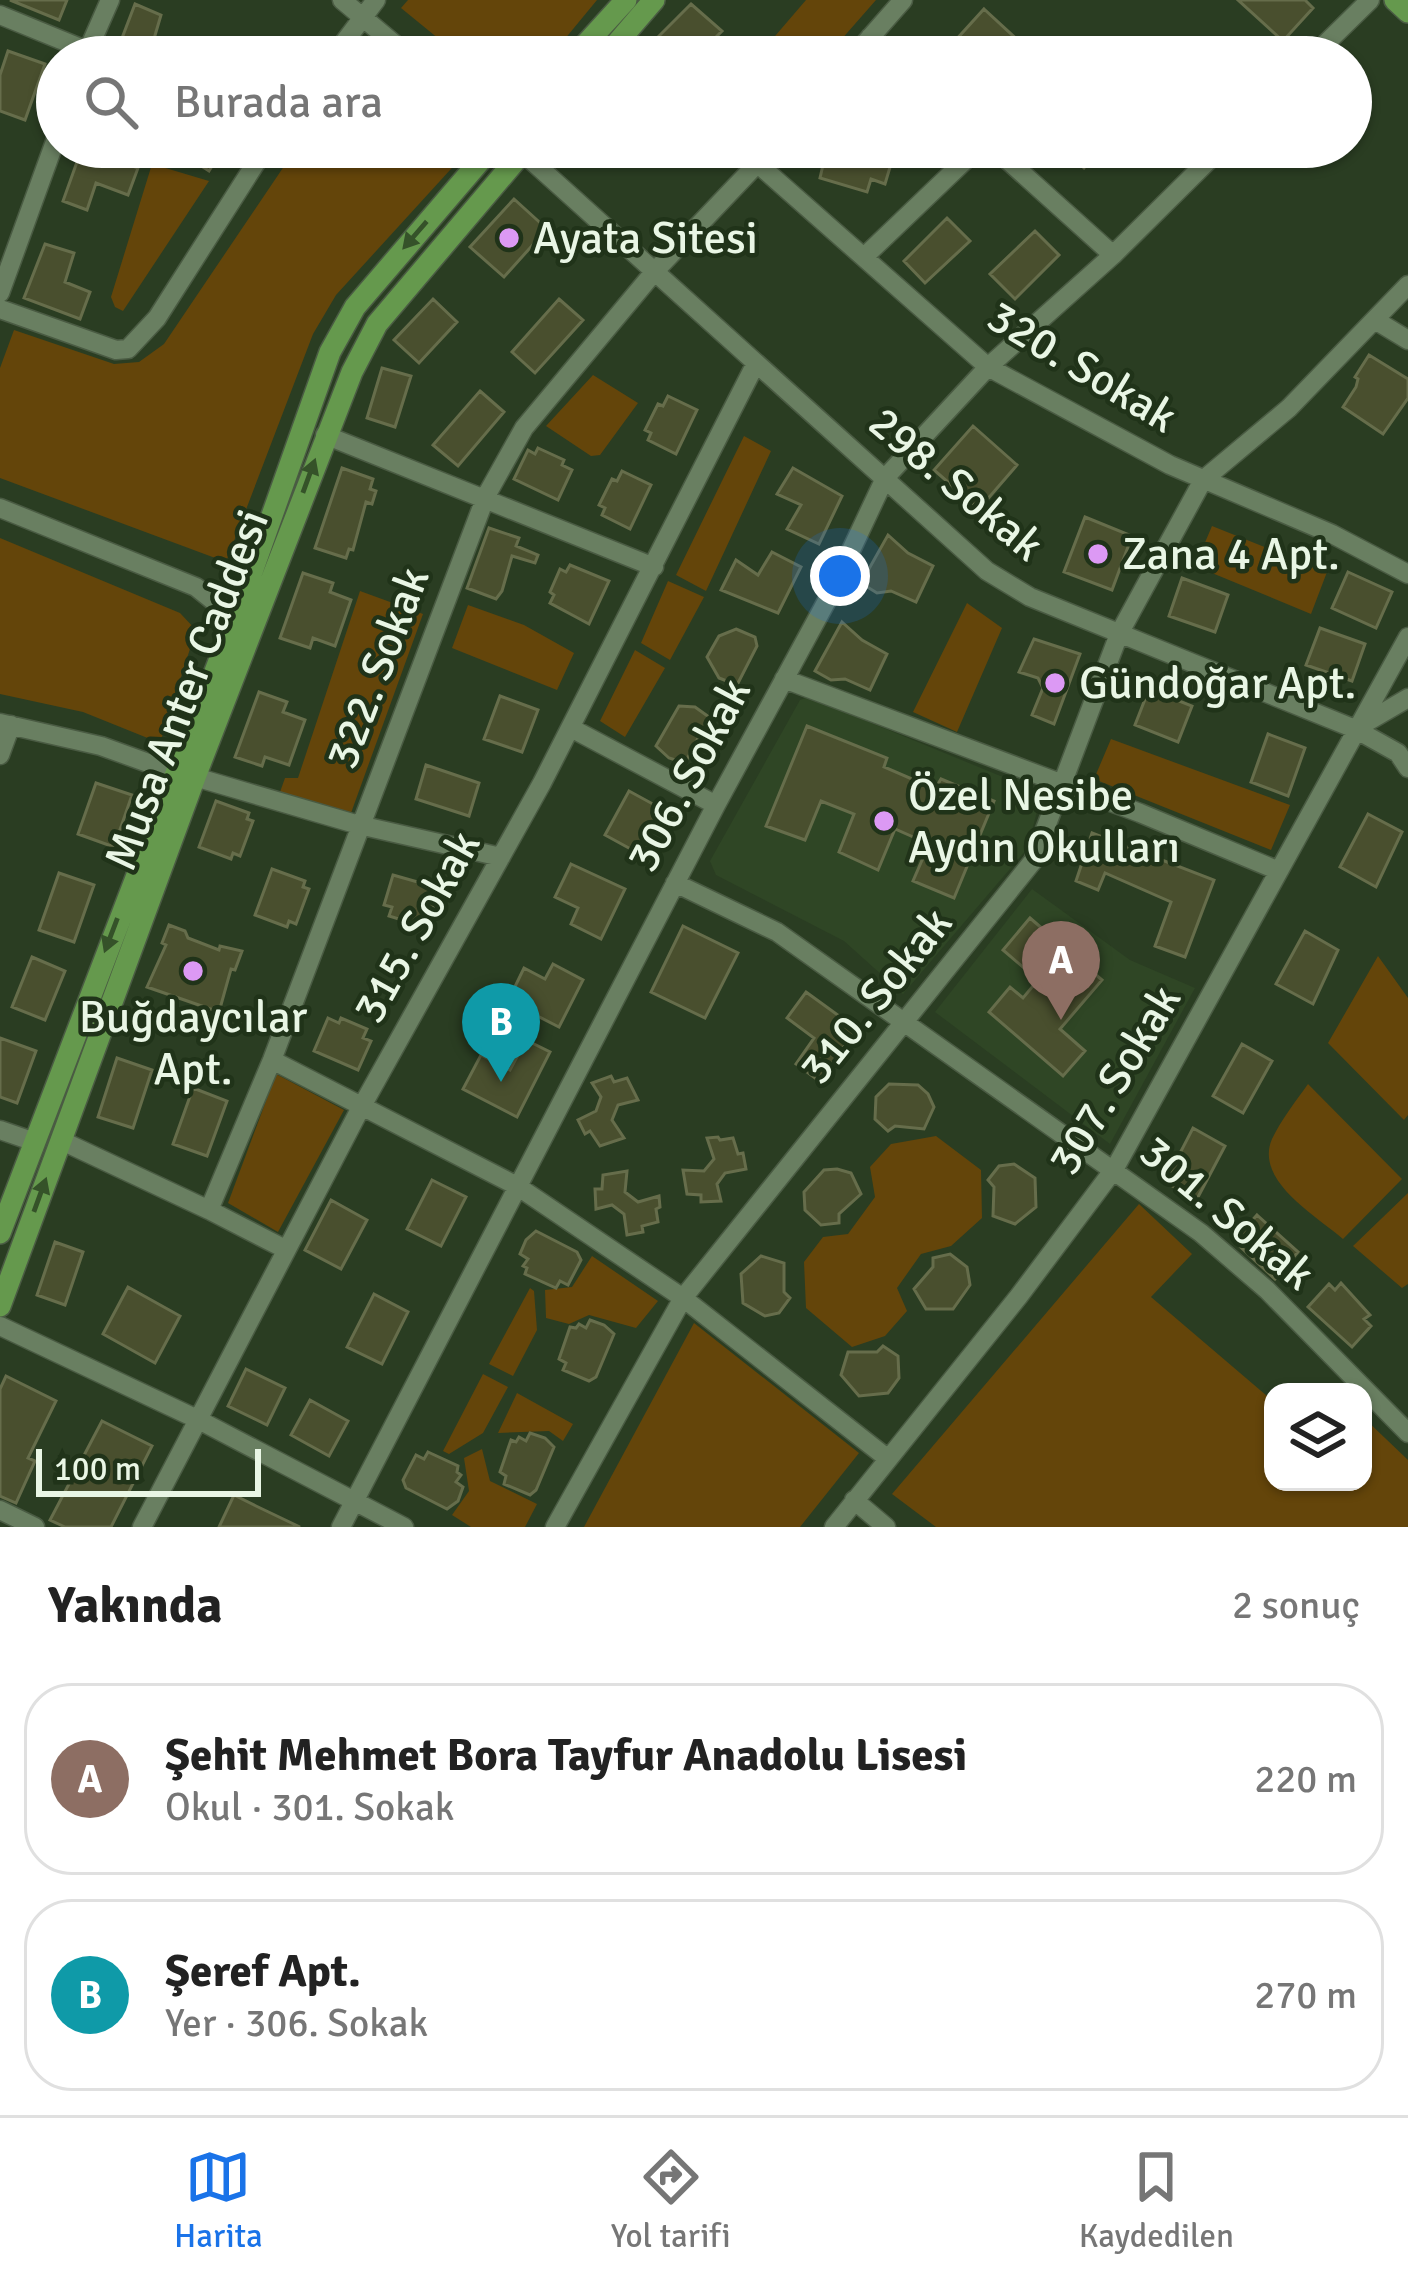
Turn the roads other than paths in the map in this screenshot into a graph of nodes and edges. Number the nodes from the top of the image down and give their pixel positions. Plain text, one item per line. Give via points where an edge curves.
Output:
1 (110, 0) edge
2 (342, 0) edge
3 (376, 0) edge
4 (626, 0) edge
5 (654, 0) edge
6 (903, 0) edge
7 (1370, 0) edge
8 (1395, 0) edge
9 (1408, 12) edge
10 (0, 15) edge
11 (362, 18) junction
12 (47, 36) edge
13 (95, 36) edge
14 (349, 36) edge
15 (384, 36) edge
16 (593, 36) edge
17 (622, 36) edge
18 (871, 36) edge
19 (1333, 36) edge
20 (45, 168) edge
21 (253, 168) edge
22 (474, 168) edge
23 (508, 168) edge
24 (544, 168) edge
25 (754, 168) edge
26 (763, 168) edge
27 (957, 168) edge
28 (1016, 168) edge
29 (1201, 168) edge
30 (1113, 255) junction
31 (863, 257) junction
32 (655, 271) junction
33 (1408, 285) edge
34 (0, 293) edge
35 (0, 309) edge
36 (1375, 320) junction
37 (1408, 340) edge
38 (757, 363) junction
39 (988, 367) junction
40 (325, 435) junction
41 (885, 478) junction
42 (1203, 479) junction
43 (485, 496) junction
44 (0, 508) edge
45 (654, 567) junction
46 (1408, 574) edge
47 (246, 616) junction
48 (1119, 634) junction
49 (1408, 637) edge
50 (784, 680) junction
51 (1408, 698) edge
52 (6, 724) edge
53 (571, 728) junction
54 (1355, 729) junction
55 (0, 755) edge
56 (1408, 768) edge
57 (184, 774) junction
58 (1060, 783) junction
59 (716, 805) junction
60 (359, 825) junction
61 (501, 857) junction
62 (1279, 871) junction
63 (675, 884) junction
64 (904, 1019) junction
65 (272, 1060) junction
66 (361, 1107) junction
67 (0, 1130) edge
68 (60, 1140) junction
69 (32, 1141) junction
70 (1115, 1168) junction
71 (517, 1186) junction
72 (209, 1210) junction
73 (0, 1233) edge
74 (285, 1249) junction
75 (683, 1298) junction
76 (0, 1306) edge
77 (0, 1326) edge
78 (197, 1419) junction
79 (1408, 1433) edge
80 (887, 1458) junction
81 (854, 1500) junction
82 (354, 1504) junction
83 (0, 1510) edge
84 (35, 1527) edge
85 (142, 1527) edge
86 (341, 1527) edge
87 (404, 1527) edge
88 (556, 1527) edge
89 (834, 1527) edge
90 (886, 1527) edge

1 - 13 street
2 - 11 street
3 - 11 street
4 - 16 main road
5 - 17 main road
6 - 18 street
7 - 19 street
8 - 9 main road
10 - 12 street
11 - 14 street
11 - 15 street
20 - 34 street
21 - 35 street via 157,318 128,349
22 -> 47 main road, Musa Anter Caddesi via 355,307 315,391
23 - 40 main road, Musa Anter Caddesi via 377,324
24 - 32 street, 298. Sokak
25 - 32 street, 322. Sokak
26 - 31 street, 320. Sokak
27 - 31 street
28 - 30 street
29 - 30 street, 306. Sokak
30 - 39 street, 306. Sokak
31 - 39 street, 320. Sokak
32 - 38 street, 298. Sokak
32 - 43 street, 322. Sokak via 524,428
33 - 36 street, 310. Sokak
36 - 37 street
36 - 42 street, 310. Sokak via 1289,408
38 - 41 street, 298. Sokak
38 - 45 street, 315. Sokak
39 - 41 street, 306. Sokak
39 - 42 street, 320. Sokak
40 - 43 street
47 -> 40 main road, Musa Anter Caddesi
41 - 48 street, 298. Sokak via 987,571
41 - 50 street, 306. Sokak
42 - 46 street, 320. Sokak
42 - 48 street, 310. Sokak
43 - 45 street
43 - 60 street, 322. Sokak
44 - 47 street via 196,587
45 - 53 street, 315. Sokak
47 - 57 main road, Musa Anter Caddesi
48 - 54 street, 298. Sokak
48 - 58 street, 310. Sokak
49 - 54 street, 307. Sokak
50 - 58 street
50 - 59 street, 306. Sokak
51 - 54 street
52 - 55 street
52 - 57 street
53 - 59 street
53 - 61 street, 315. Sokak
54 - 56 street, 298. Sokak via 1398,753
54 - 62 street, 307. Sokak
57 - 60 street
57 - 68 main road, Musa Anter Caddesi
57 -> 69 main road, Musa Anter Caddesi
58 - 62 street
58 - 64 street, 310. Sokak via 1033,861
59 - 63 street, 306. Sokak
60 - 61 street
60 - 65 street, 322. Sokak
61 - 66 street, 315. Sokak
62 - 70 street, 307. Sokak
63 - 64 street, 301. Sokak via 777,932
63 - 71 street, 306. Sokak
64 - 70 street, 301. Sokak
64 - 75 street, 310. Sokak
65 - 66 street
65 - 72 street, 322. Sokak
66 - 71 street
66 - 74 street, 315. Sokak
67 - 69 street
68 - 72 street
76 -> 68 main road, Musa Anter Caddesi
69 - 73 main road, Musa Anter Caddesi
70 - 79 street, 301. Sokak via 1267,1290
70 - 80 street, 307. Sokak
71 - 75 street
71 - 82 street, 306. Sokak
72 - 74 street
74 - 78 street, 315. Sokak
75 - 80 street
75 - 88 street, 310. Sokak
77 - 78 street
78 - 82 street
78 - 85 street, 315. Sokak
80 - 81 street, 307. Sokak
81 - 89 street, 307. Sokak
81 - 90 street
82 - 86 street, 306. Sokak
82 - 87 street
83 - 84 street

